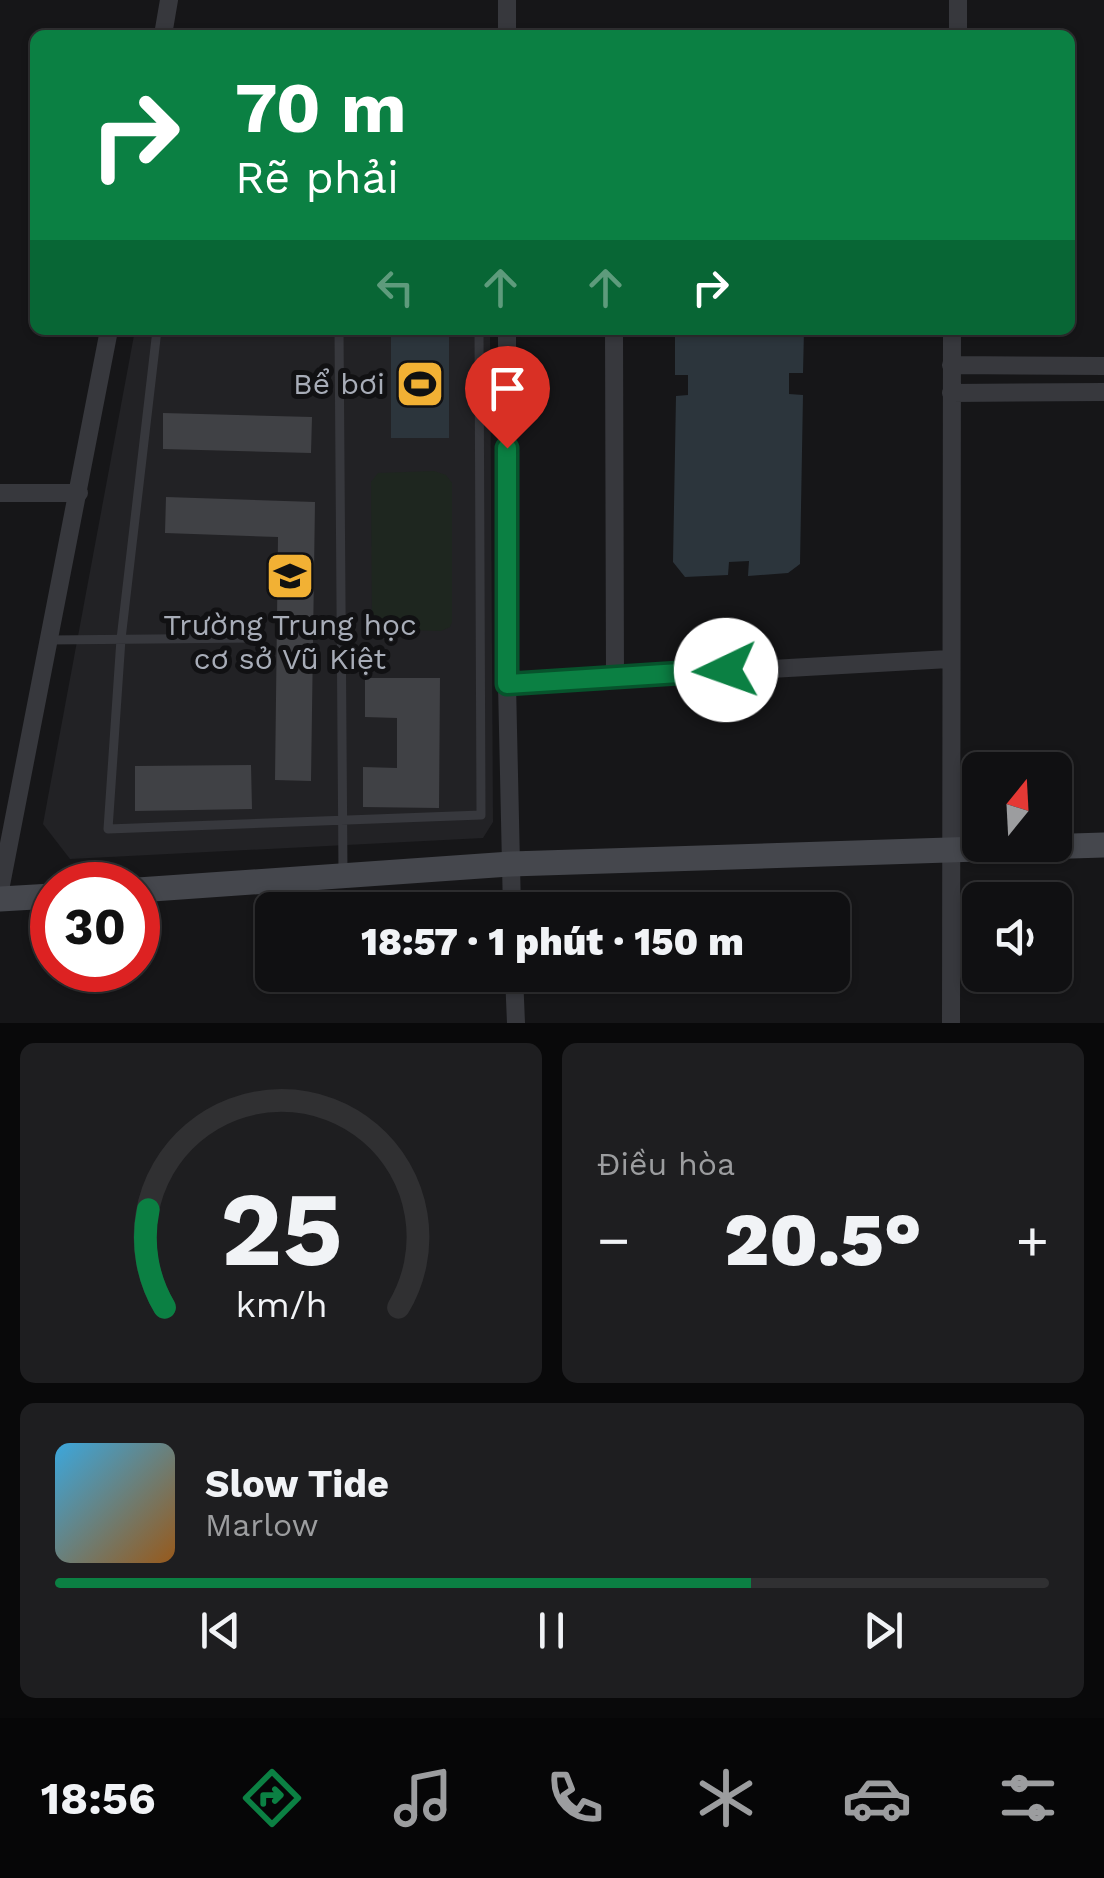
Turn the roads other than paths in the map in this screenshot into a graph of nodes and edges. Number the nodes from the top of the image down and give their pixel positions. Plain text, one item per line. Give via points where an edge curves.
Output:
1 (169, 0) edge
2 (507, 0) edge
3 (958, 0) edge
4 (164, 30) edge
5 (507, 30) edge
6 (958, 30) edge
7 (109, 335) edge
8 (156, 335) edge
9 (340, 335) edge
10 (479, 335) edge
11 (507, 335) edge
12 (614, 335) edge
13 (952, 335) edge
14 (951, 365) junction
15 (1104, 366) edge
16 (1104, 392) edge
17 (952, 393) junction
18 (0, 492) edge
19 (78, 492) junction
20 (256, 638) dead end
21 (121, 639) junction
22 (50, 640) junction
23 (949, 659) junction
24 (615, 676) junction
25 (507, 684) junction
26 (342, 818) junction
27 (1104, 845) edge
28 (952, 852) junction
29 (511, 864) junction
30 (343, 876) junction
31 (160, 888) edge
32 (0, 890) edge
33 (512, 892) edge
34 (30, 897) edge
35 (0, 899) edge
36 (515, 992) edge
37 (516, 1023) edge
38 (950, 1023) edge

1 - 4 street
2 - 5 street
3 - 6 street
7 - 19 street
8 - 21 lane
9 - 26 lane
10 - 26 lane via 481,815
11 - 25 street
12 - 24 street
13 - 14 street
14 - 15 street
14 - 17 street
16 - 17 street
17 - 23 street
18 - 19 street
19 - 22 street
20 - 21 lane
21 - 22 lane
21 - 26 lane via 108,830
22 - 32 street
23 - 24 street
23 - 28 street
24 - 25 street
25 - 29 street
26 - 30 lane
27 - 28 street
28 - 29 street
28 - 38 street
29 - 30 street
29 - 33 street
30 - 31 street
34 - 35 street
36 - 37 street

